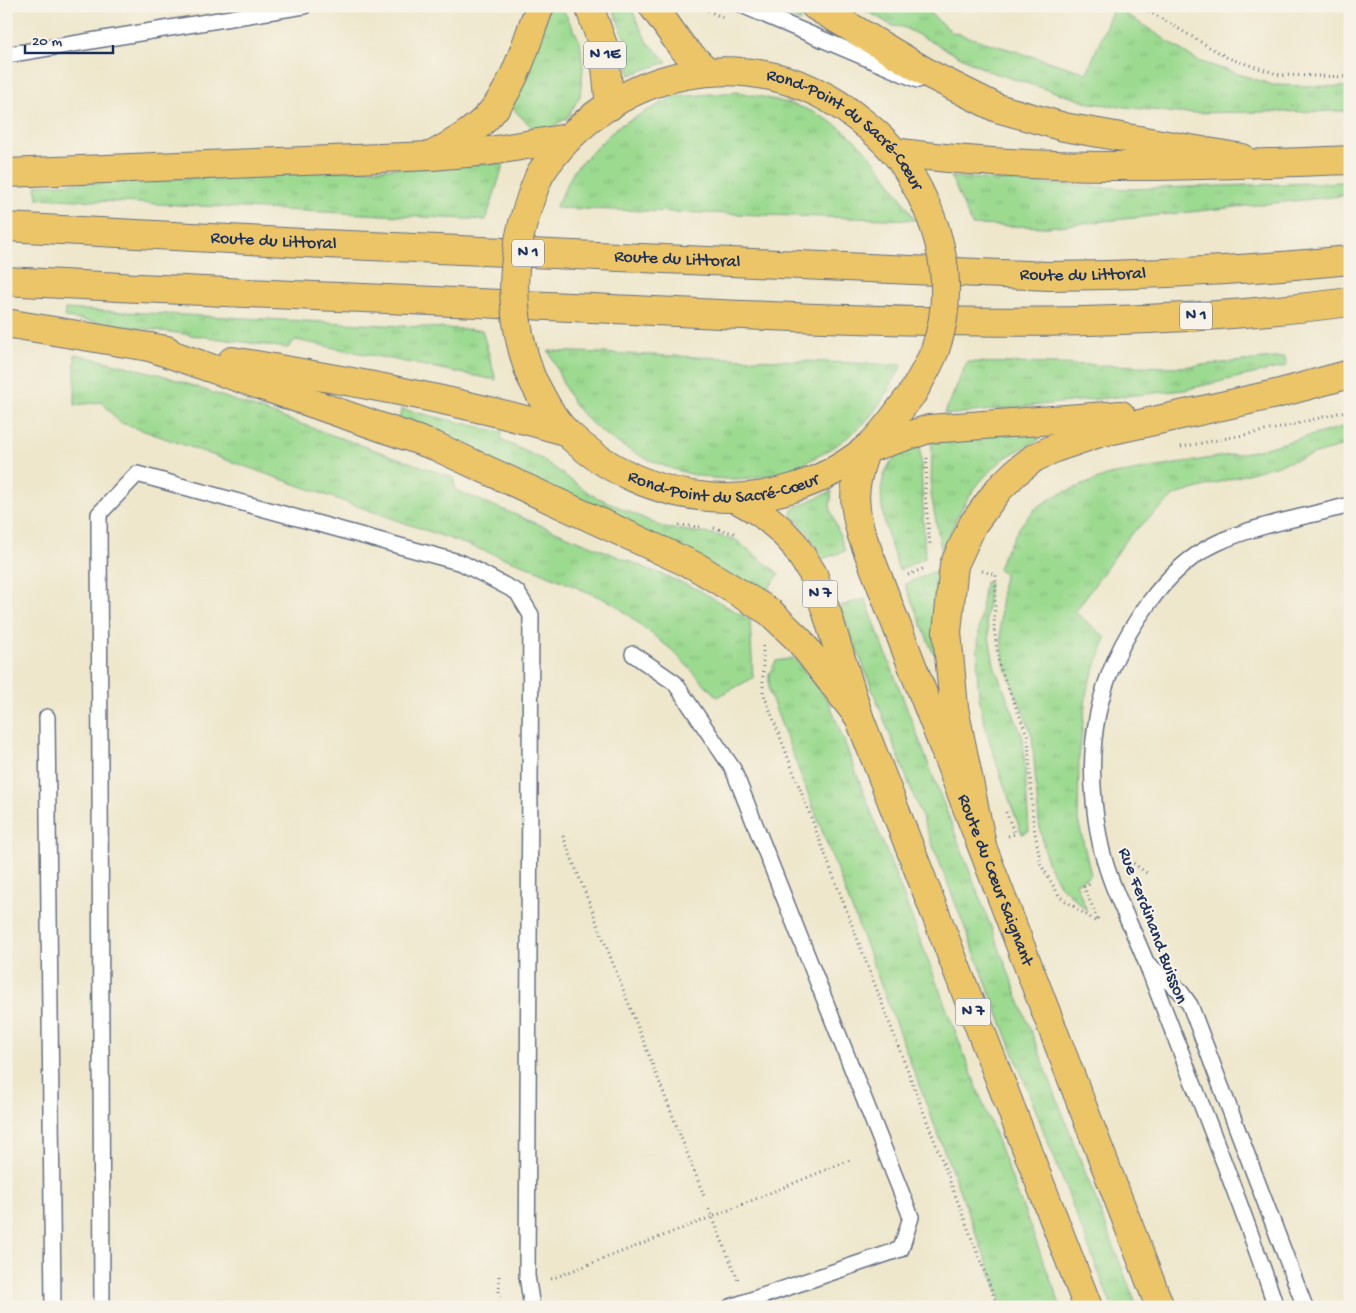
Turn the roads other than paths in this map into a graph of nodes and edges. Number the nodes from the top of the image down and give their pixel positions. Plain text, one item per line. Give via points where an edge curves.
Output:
1 (304, 6) edge
2 (540, 6) edge
3 (589, 6) edge
4 (653, 6) edge
5 (744, 6) edge
6 (815, 6) edge
7 (6, 55) edge
8 (706, 70) junction
9 (610, 106) junction
10 (997, 108) junction
11 (568, 138) junction
12 (895, 152) junction
13 (431, 156) junction
14 (1350, 160) edge
15 (1273, 163) junction
16 (6, 173) edge
17 (6, 227) edge
18 (1350, 260) edge
19 (6, 281) edge
20 (1350, 302) edge
21 (6, 323) edge
22 (150, 348) junction
23 (1350, 374) edge
24 (1197, 410) junction
25 (565, 431) junction
26 (866, 449) junction
27 (737, 499) junction
28 (1350, 505) edge
29 (633, 654) dead end
30 (47, 717) dead end
31 (859, 717) junction
32 (982, 845) junction
33 (1147, 963) junction
34 (52, 1307) edge
35 (102, 1307) edge
36 (532, 1307) edge
37 (730, 1307) edge
38 (1088, 1307) edge
39 (1160, 1307) edge
40 (1276, 1307) edge
41 (1305, 1307) edge

1 - 7 lane
2 - 13 main road via 513,76 497,105 458,142
3 - 9 main road, N 1E via 604,48
4 - 8 main road via 682,47
5 - 10 lane via 936,88
6 - 10 main road via 931,75
8 - 9 main road, Rond-Point du Sacré-Cœur via 657,82
8 - 12 main road, Rond-Point du Sacré-Cœur via 768,75 822,94 872,130
9 - 11 main road, Rond-Point du Sacré-Cœur
10 - 15 main road via 1064,127
11 - 13 main road via 490,151
11 - 25 main road, Rond-Point du Sacré-Cœur, bridge via 540,174 522,222 513,268 514,314 531,377
12 - 15 main road via 934,158 1068,166
12 - 26 main road, Rond-Point du Sacré-Cœur, bridge via 920,191 938,232 945,303 935,350 912,394
13 - 16 main road
14 - 15 main road
17 - 18 main road, Route du Littoral / N 1 via 1049,276 1256,269
19 - 20 main road, N 1 via 888,320 1170,318
21 - 22 main road
22 - 25 main road via 352,382 512,415
22 - 31 main road via 435,446 698,567 770,612 799,640
23 - 24 main road via 1276,394
24 - 26 main road via 929,429
24 - 32 main road via 1099,433 1034,458 998,490 973,524 954,565 947,632 954,708
25 - 27 main road, Rond-Point du Sacré-Cœur via 599,458 638,481 689,496
26 - 27 main road, Rond-Point du Sacré-Cœur via 822,477 762,497
26 - 32 main road, Route du Cœur Saignant via 856,479 857,521
27 - 31 main road, N 7 via 780,529 808,566 827,613
28 - 33 lane, Rue Ferdinand Buisson via 1243,533 1217,543 1185,564 1166,581 1135,621 1109,669 1102,693 1093,757 1095,814 1109,874
29 - 37 lane via 675,683 733,769 911,1217 901,1249
30 - 34 lane
31 - 38 main road, N 7
32 - 39 main road, Route du Cœur Saignant
33 - 40 lane, Rue Ferdinand Buisson
33 - 41 lane via 1180,991 1190,1004
35 - 36 lane via 99,514 137,474 462,563 516,592 531,615 527,1286

